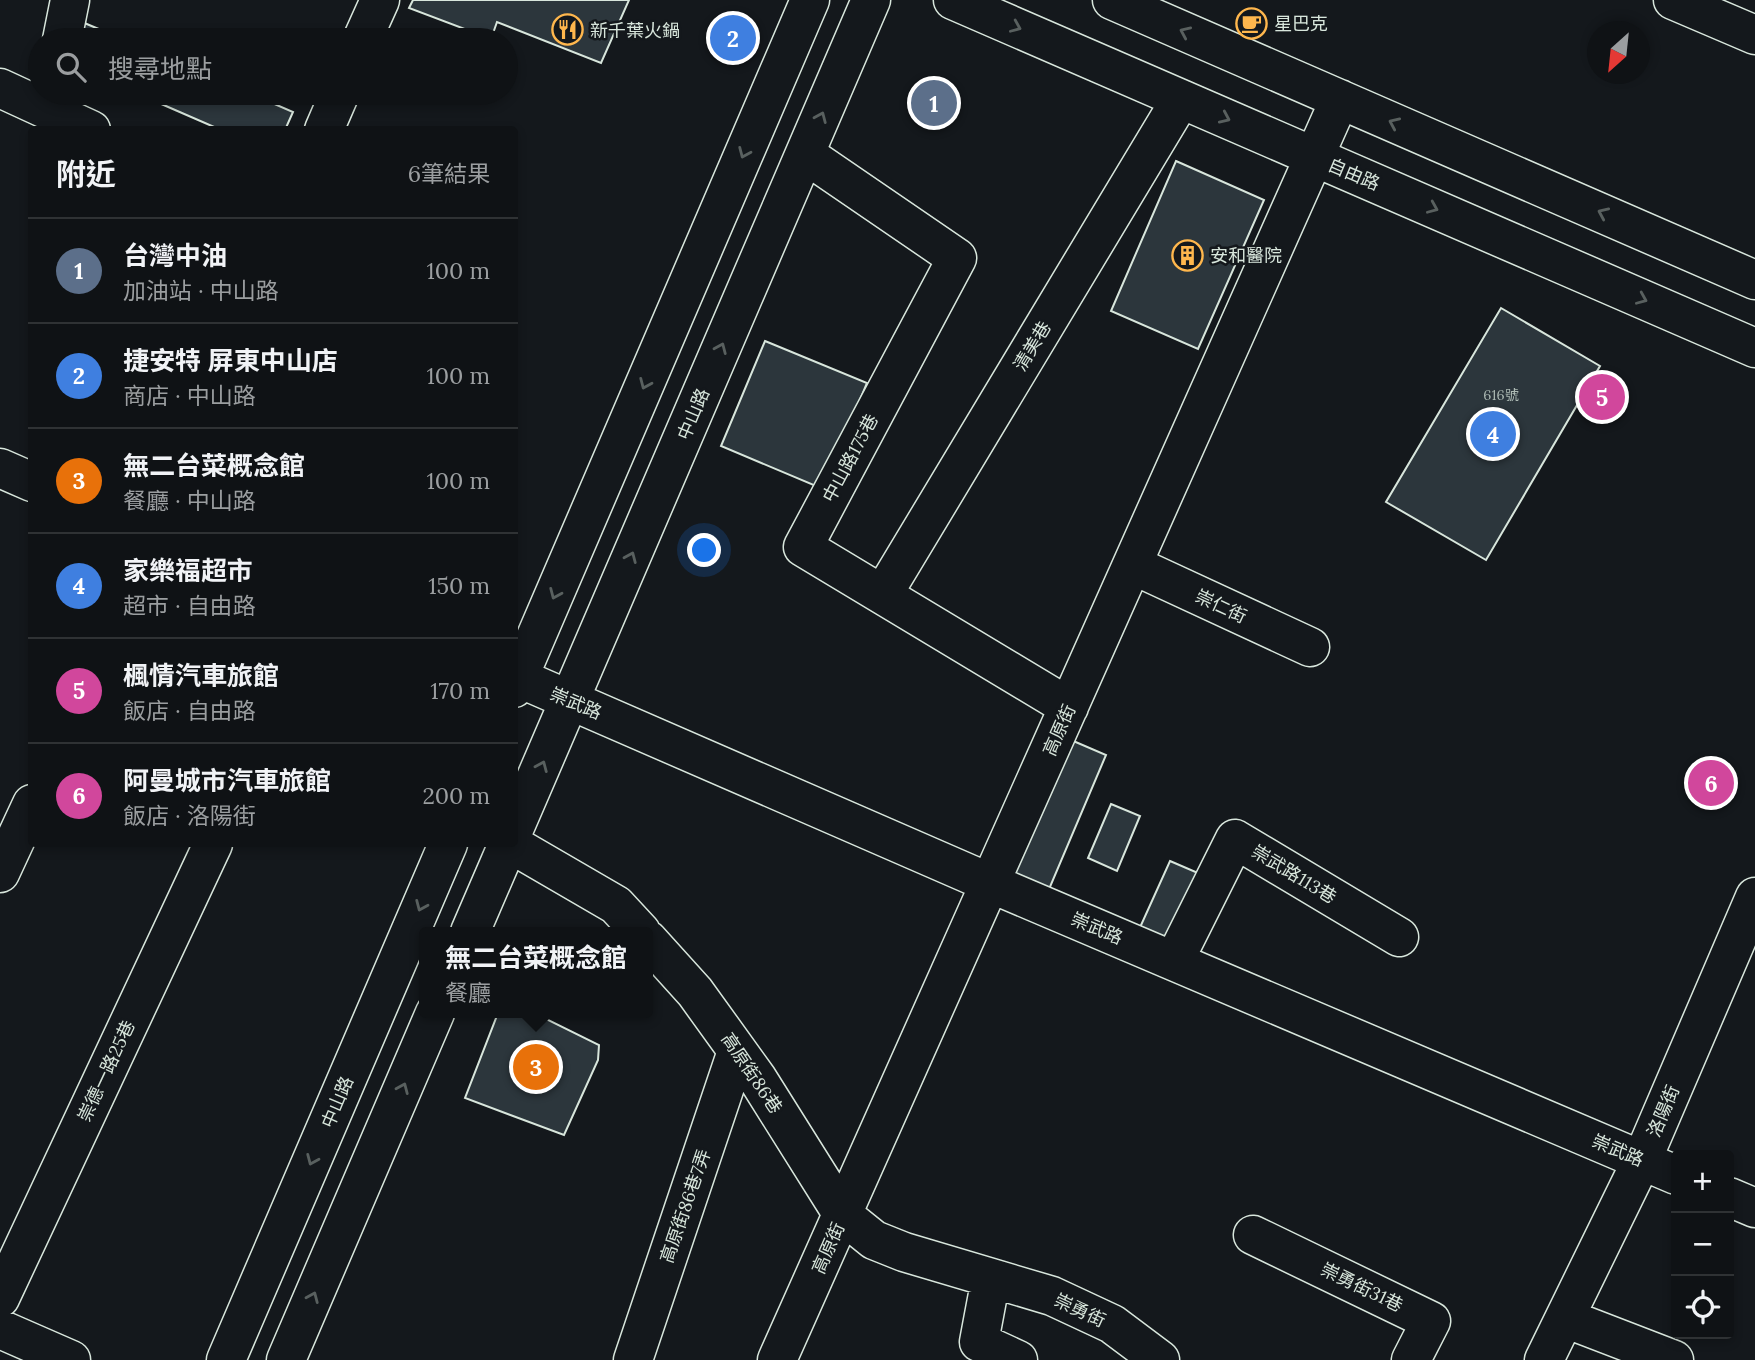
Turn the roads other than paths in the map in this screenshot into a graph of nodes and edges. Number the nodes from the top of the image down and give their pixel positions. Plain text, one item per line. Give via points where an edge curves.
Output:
1 (70, 0) edge
2 (380, 0) edge
3 (810, 0) edge
4 (871, 0) edge
5 (953, 0) edge
6 (1112, 0) edge
7 (1673, 0) edge
8 (64, 28) edge
9 (367, 28) edge
10 (1755, 35) edge
11 (0, 88) edge
12 (28, 95) edge
13 (1181, 99) junction
14 (1340, 99) junction
15 (55, 105) edge
16 (335, 105) edge
17 (86, 126) edge
18 (326, 126) edge
19 (805, 154) junction
20 (1315, 157) junction
21 (1755, 280) edge
22 (1755, 348) edge
23 (0, 468) edge
24 (28, 480) edge
25 (1133, 565) junction
26 (883, 594) junction
27 (1310, 647) dead end
28 (518, 681) edge
29 (518, 683) edge
30 (570, 700) junction
31 (1069, 707) junction
32 (28, 813) edge
33 (518, 820) edge
34 (212, 847) edge
35 (447, 847) edge
36 (508, 847) edge
37 (514, 847) edge
38 (0, 873) edge
39 (990, 883) junction
40 (1755, 897) edge
41 (472, 927) edge
42 (636, 927) edge
43 (1399, 937) dead end
44 (653, 946) edge
45 (1174, 961) junction
46 (433, 1018) edge
47 (737, 1051) junction
48 (1659, 1167) edge
49 (1734, 1199) edge
50 (1755, 1208) edge
51 (843, 1215) junction
52 (1253, 1235) dead end
53 (991, 1278) junction
54 (0, 1298) edge
55 (1565, 1318) junction
56 (0, 1329) edge
57 (71, 1360) edge
58 (226, 1360) edge
59 (286, 1360) edge
60 (633, 1360) edge
61 (777, 1360) edge
62 (1018, 1360) edge
63 (1160, 1360) edge
64 (1411, 1360) edge
65 (1544, 1360) edge
66 (1674, 1360) edge

1 - 8 street
2 - 9 street
3 -> 28 street
19 -> 4 street, 中山路
5 -> 13 street, 自由路
14 -> 6 street
7 - 10 street
11 - 12 street
13 -> 20 street, 自由路
13 - 26 street, 清美巷
14 - 20 street, 高原街
21 -> 14 street
15 - 17 street
16 - 18 street
19 - 26 street, 中山路175巷 via 957,258 803,547
30 -> 19 street, 中山路
20 -> 22 street, 自由路
20 - 25 street, 高原街
23 - 24 street
25 - 27 street, 崇仁街
25 - 31 street, 高原街
26 - 31 street, 中山路175巷
29 - 30 street, 崇武路
33 -> 30 street, 中山路
30 - 39 street, 崇武路
31 - 39 street, 高原街
32 - 38 street
34 - 54 street, 崇德一路25巷
35 -> 58 street, 中山路
36 - 41 street
37 - 42 street via 616,905
39 - 45 street, 崇武路
39 - 51 street, 高原街
40 - 48 street, 洛陽街
43 - 45 street, 崇武路113巷 via 1235,839
44 - 47 street, 高原街86巷 via 695,992
45 - 48 street, 崇武路
59 -> 46 street
47 - 51 street, 高原街86巷
47 - 60 street, 高原街86巷7弄
48 - 55 street, 洛陽街
49 - 50 street
51 - 53 street, 崇勇街 via 874,1240
51 - 61 street, 高原街
52 - 64 street, 崇勇街31巷 via 1431,1321
53 - 62 street via 979,1342
53 - 63 street, 崇勇街 via 1052,1296 1112,1324
55 - 65 street, 洛陽街
55 - 66 street
56 - 57 street

